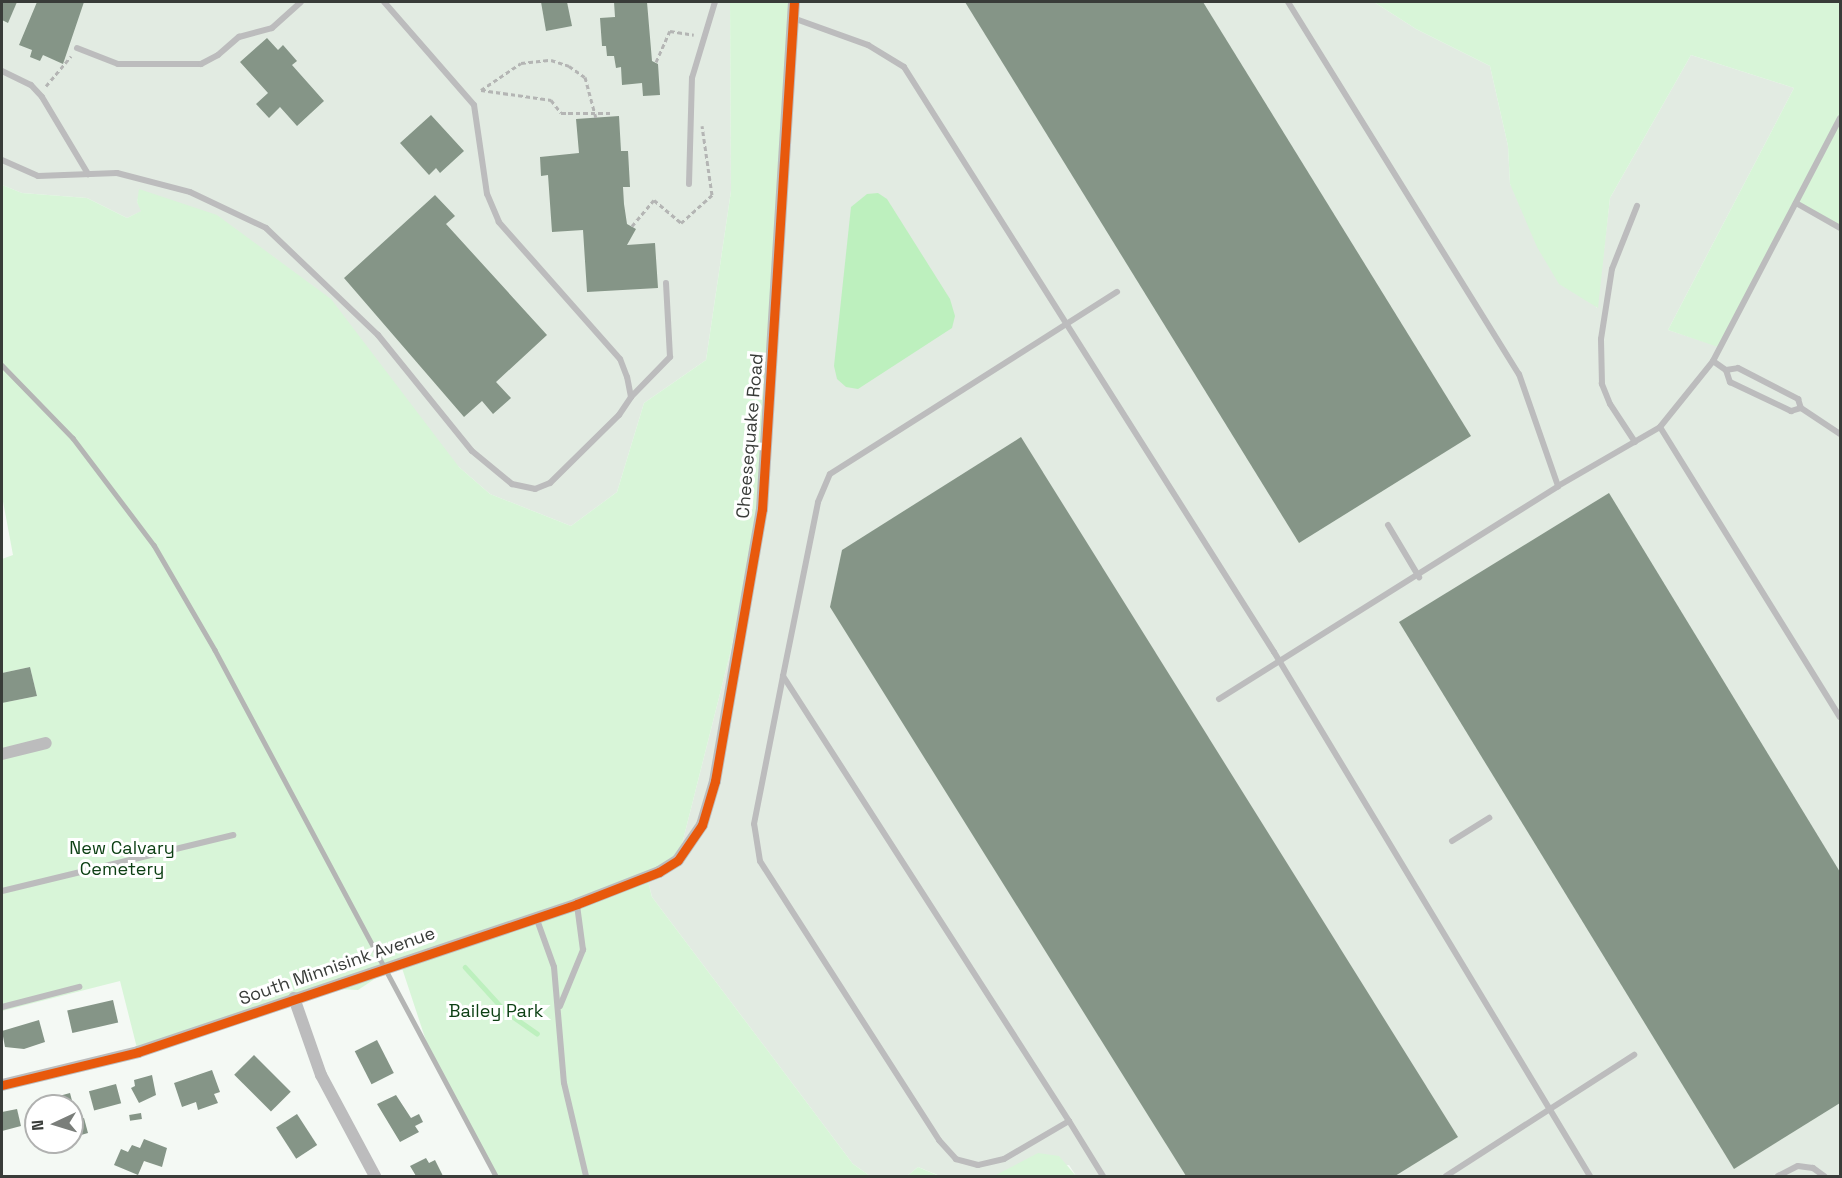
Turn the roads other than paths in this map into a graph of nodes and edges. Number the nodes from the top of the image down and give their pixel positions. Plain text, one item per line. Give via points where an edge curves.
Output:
1 (301, 2) edge
2 (384, 2) edge
3 (716, 2) edge
4 (794, 2) edge
5 (1288, 2) edge
6 (793, 18) junction
7 (77, 48) road end
8 (2, 71) edge
9 (1840, 118) edge
10 (2, 160) edge
11 (88, 174) junction
12 (689, 184) dead end
13 (1797, 203) junction
14 (1637, 206) dead end
15 (1840, 228) edge
16 (666, 283) dead end
17 (1118, 292) dead end
18 (1067, 325) junction
19 (1713, 361) junction
20 (1726, 370) junction
21 (631, 397) junction
22 (1801, 408) junction
23 (1660, 427) junction
24 (1840, 434) edge
25 (1635, 442) junction
26 (1558, 486) junction
27 (1388, 525) dead end
28 (1419, 577) junction
29 (1280, 662) junction
30 (783, 676) junction
31 (1219, 699) dead end
32 (1840, 717) edge
33 (46, 743) dead end
34 (2, 754) edge
35 (1489, 818) dead end
36 (233, 835) dead end
37 (1452, 842) dead end
38 (678, 860) joint
39 (2, 891) edge
40 (577, 904) junction
41 (536, 916) junction
42 (79, 987) dead end
43 (294, 998) junction
44 (2, 1007) edge
45 (559, 1009) junction
46 (1634, 1055) dead end
47 (2, 1086) edge
48 (1550, 1109) junction
49 (1069, 1121) junction
50 (375, 1176) edge
51 (585, 1176) edge
52 (1103, 1176) edge
53 (1446, 1176) edge
54 (1590, 1176) edge
55 (1778, 1176) edge
56 (1824, 1176) edge

1 - 7 lane via 272,28 239,37 218,56 201,64 118,64
2 - 21 lane via 474,105 480,123 487,194 499,222 620,359
3 - 12 lane via 693,78
4 - 6 street, Cheesequake Road
5 - 26 lane via 1519,374
6 - 18 lane via 868,45 904,67
6 - 38 street, Cheesequake Road via 762,509 715,781 702,825
8 - 11 lane via 31,85 39,94
9 - 13 lane
10 - 11 lane via 38,176
11 - 21 lane via 117,173 190,192 266,228 378,335 472,451 512,484 536,489 550,483 619,415
13 - 15 lane
13 - 19 lane
14 - 25 lane via 1612,269 1601,339 1602,384
16 - 21 lane via 670,357
17 - 18 lane
18 - 29 lane
18 - 30 lane via 830,474 818,502
19 - 20 lane
19 - 23 lane
20 - 22 lane via 1738,368 1798,399
20 - 22 lane via 1730,382 1791,411
22 - 24 lane
23 - 25 lane
23 - 32 lane
25 - 26 lane
26 - 28 lane
27 - 28 lane
28 - 29 lane
29 - 31 lane
29 - 48 lane
30 - 49 lane
30 - 49 lane via 754,825 760,861 766,871 939,1140 956,1159 978,1165 1004,1159
33 - 34 street
35 - 37 lane
36 - 39 lane
38 - 40 street, South Minnisink Avenue via 659,872
40 - 41 street, South Minnisink Avenue
40 - 45 lane via 583,950
41 - 43 street, South Minnisink Avenue
41 - 45 lane via 554,967
42 - 44 lane
43 - 47 street, South Minnisink Avenue via 138,1052
43 - 50 street via 321,1075
45 - 51 lane via 564,1083
46 - 48 lane
48 - 53 lane
48 - 54 lane
49 - 52 lane
55 - 56 lane via 1798,1166 1813,1168

